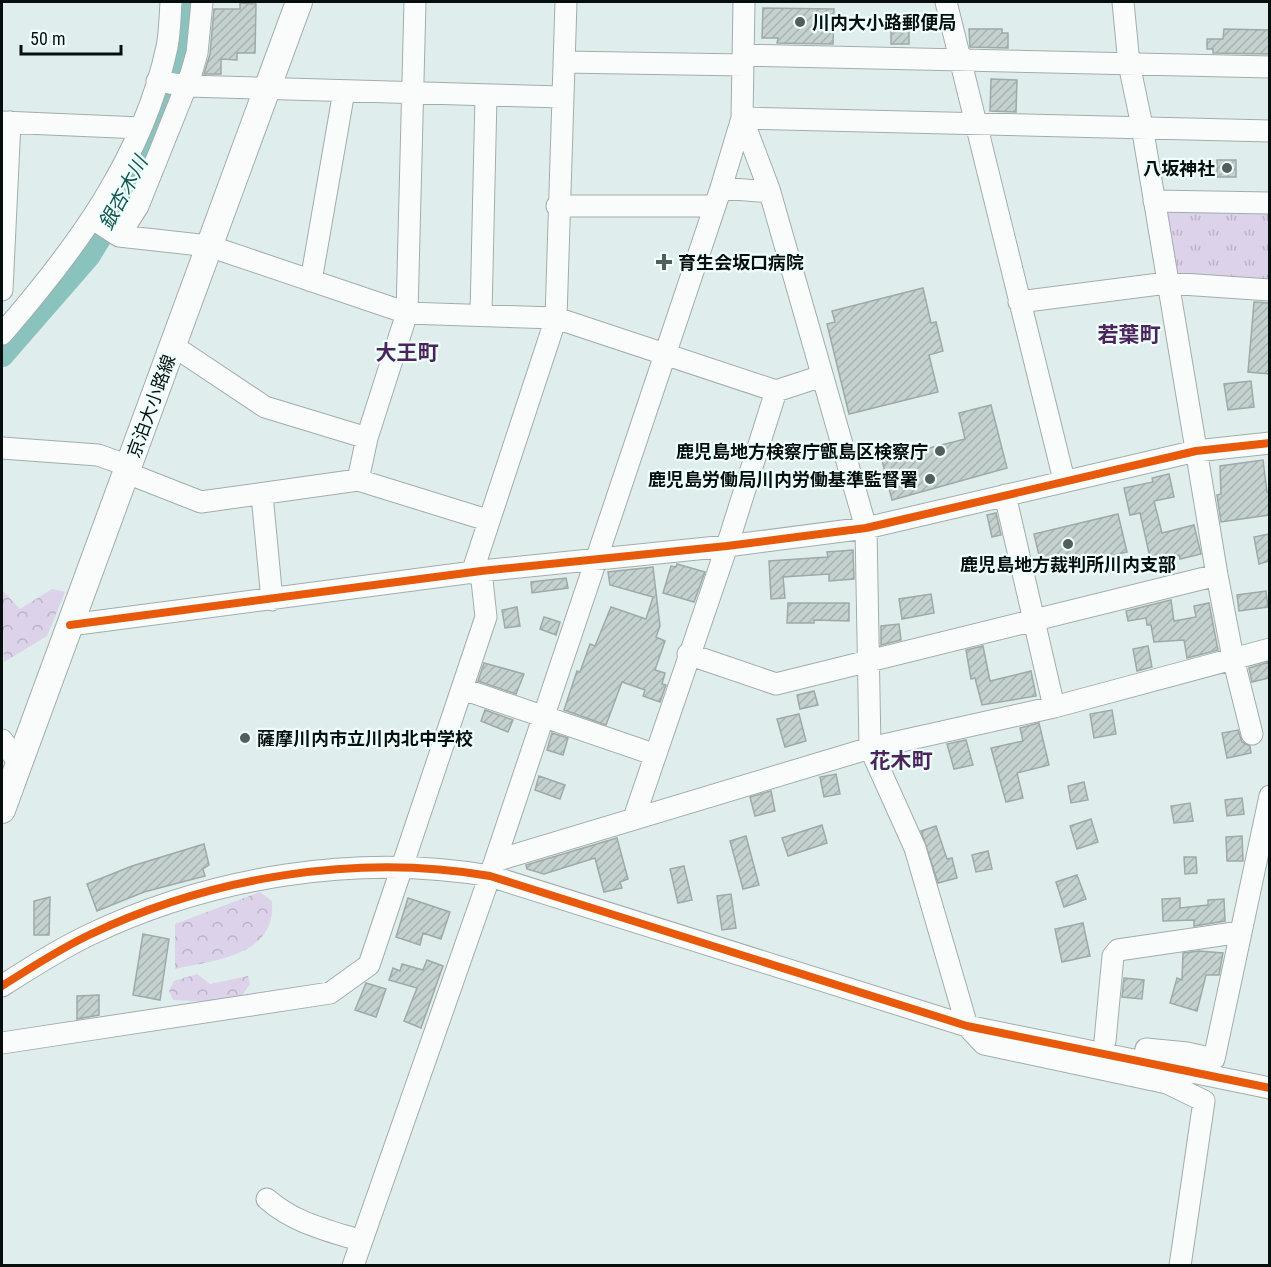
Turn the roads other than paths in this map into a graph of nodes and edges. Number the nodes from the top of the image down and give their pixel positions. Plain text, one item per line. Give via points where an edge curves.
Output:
1 (171, 2) edge
2 (202, 2) edge
3 (299, 2) edge
4 (415, 2) edge
5 (566, 2) edge
6 (744, 2) edge
7 (946, 2) edge
8 (1123, 2) edge
9 (743, 60) junction
10 (960, 60) junction
11 (564, 62) junction
12 (1130, 64) junction
13 (1269, 67) edge
14 (172, 83) junction
15 (267, 89) junction
16 (344, 91) junction
17 (414, 92) junction
18 (486, 96) junction
19 (562, 97) junction
20 (742, 118) junction
21 (6, 122) edge
22 (976, 125) junction
23 (1142, 126) junction
24 (141, 128) junction
25 (1269, 130) edge
26 (769, 190) junction
27 (718, 197) junction
28 (1154, 201) junction
29 (1269, 203) edge
30 (557, 206) junction
31 (95, 220) junction
32 (117, 235) junction
33 (209, 246) junction
34 (311, 281) junction
35 (1167, 283) junction
36 (2, 290) edge
37 (1269, 290) edge
38 (38, 292) junction
39 (1019, 302) junction
40 (407, 313) junction
41 (481, 314) junction
42 (556, 318) junction
43 (2, 334) edge
44 (172, 345) junction
45 (666, 353) junction
46 (822, 376) junction
47 (776, 391) junction
48 (367, 438) junction
49 (1269, 442) edge
50 (2, 448) edge
51 (1196, 451) junction
52 (128, 470) junction
53 (358, 480) junction
54 (1064, 480) junction
55 (262, 495) junction
56 (1005, 495) junction
57 (487, 520) junction
58 (866, 528) junction
59 (727, 546) junction
60 (597, 560) junction
61 (476, 572) junction
62 (1217, 575) junction
63 (272, 600) junction
64 (1033, 619) junction
65 (70, 625) junction
66 (1269, 649) edge
67 (688, 654) junction
68 (1233, 658) junction
69 (867, 662) junction
70 (464, 689) junction
71 (1054, 707) junction
72 (543, 715) junction
73 (1252, 734) dead end
74 (2, 740) edge
75 (870, 748) junction
76 (653, 754) junction
77 (19, 763) junction
78 (1269, 796) edge
79 (2, 805) edge
80 (634, 818) junction
81 (401, 868) junction
82 (492, 868) junction
83 (1241, 932) junction
84 (2, 986) edge
85 (967, 1026) junction
86 (1105, 1041) junction
87 (2, 1043) edge
88 (1269, 1088) edge
89 (267, 1198) dead end
90 (361, 1241) junction
91 (353, 1266) edge
92 (1180, 1266) edge

1 - 14 street via 167,46
2 - 14 street via 197,53
3 - 15 main road, 京泊大小路線
4 - 17 street
5 - 11 street
6 - 9 street
7 - 10 street
8 - 12 street
9 - 10 street
9 - 11 street
9 - 20 street
10 - 12 street
10 - 22 street
11 - 19 street
12 - 13 street
12 - 23 street
14 - 15 street
14 - 24 street
14 - 32 street via 138,206
15 - 16 street
15 - 33 main road, 京泊大小路線
16 - 17 street
16 - 34 street
17 - 18 street
17 - 40 street
18 - 19 street
18 - 41 street
19 - 30 street
20 - 22 street
20 - 26 street
20 - 27 street
21 - 24 street
21 - 36 street
22 - 23 street
22 - 39 street
23 - 25 street
23 - 28 street
24 - 31 street
26 - 27 street
26 - 46 street
27 - 30 street
27 - 45 street
28 - 29 street
28 - 35 street
30 - 42 street
31 - 32 street
31 - 38 street
32 - 33 street
33 - 34 street
33 - 44 main road, 京泊大小路線
34 - 40 street
35 - 37 street
35 - 39 street
35 - 51 street
36 - 38 street
38 - 43 street
39 - 54 street
40 - 41 street
40 - 48 street
41 - 42 street
42 - 45 street
42 - 57 street
44 - 48 street via 265,407
44 - 52 main road, 京泊大小路線
45 - 47 street
45 - 60 street
46 - 47 street
46 - 58 street
47 - 59 street
48 - 53 street
49 - 51 street
50 - 52 street via 98,455
51 - 54 street
51 - 62 street
52 - 55 street via 201,502
52 - 65 main road, 京泊大小路線
53 - 55 street
53 - 57 street
54 - 56 street
55 - 63 street
56 - 58 street
56 - 64 street
57 - 61 street
58 - 59 street
58 - 69 street
59 - 60 street
59 - 67 street
60 - 61 street
60 - 72 street
61 - 63 street
61 - 70 street via 486,617
62 - 64 street
62 - 68 street
63 - 65 street
64 - 69 street
64 - 71 street
65 - 77 main road, 京泊大小路線
66 - 68 street
67 - 69 street via 776,684
67 - 76 street
68 - 71 street
68 - 73 street
69 - 75 street
70 - 72 street
70 - 81 street
71 - 75 street
72 - 76 street
72 - 82 street
74 - 77 street
75 - 80 street
75 - 85 street via 915,848
76 - 80 street
77 - 79 main road, 京泊大小路線
78 - 83 street
80 - 82 street
81 - 82 street via 463,872
81 - 84 street via 320,871 263,879 184,899 89,935
81 - 87 street via 369,964 330,993
82 - 85 street
82 - 90 street
83 - 86 street via 1118,950 1113,956
83 - 86 street via 1214,1059
85 - 86 street via 991,1017
85 - 88 street
85 - 92 street via 984,1044 1167,1083 1204,1101
89 - 90 street via 299,1221
90 - 91 street

